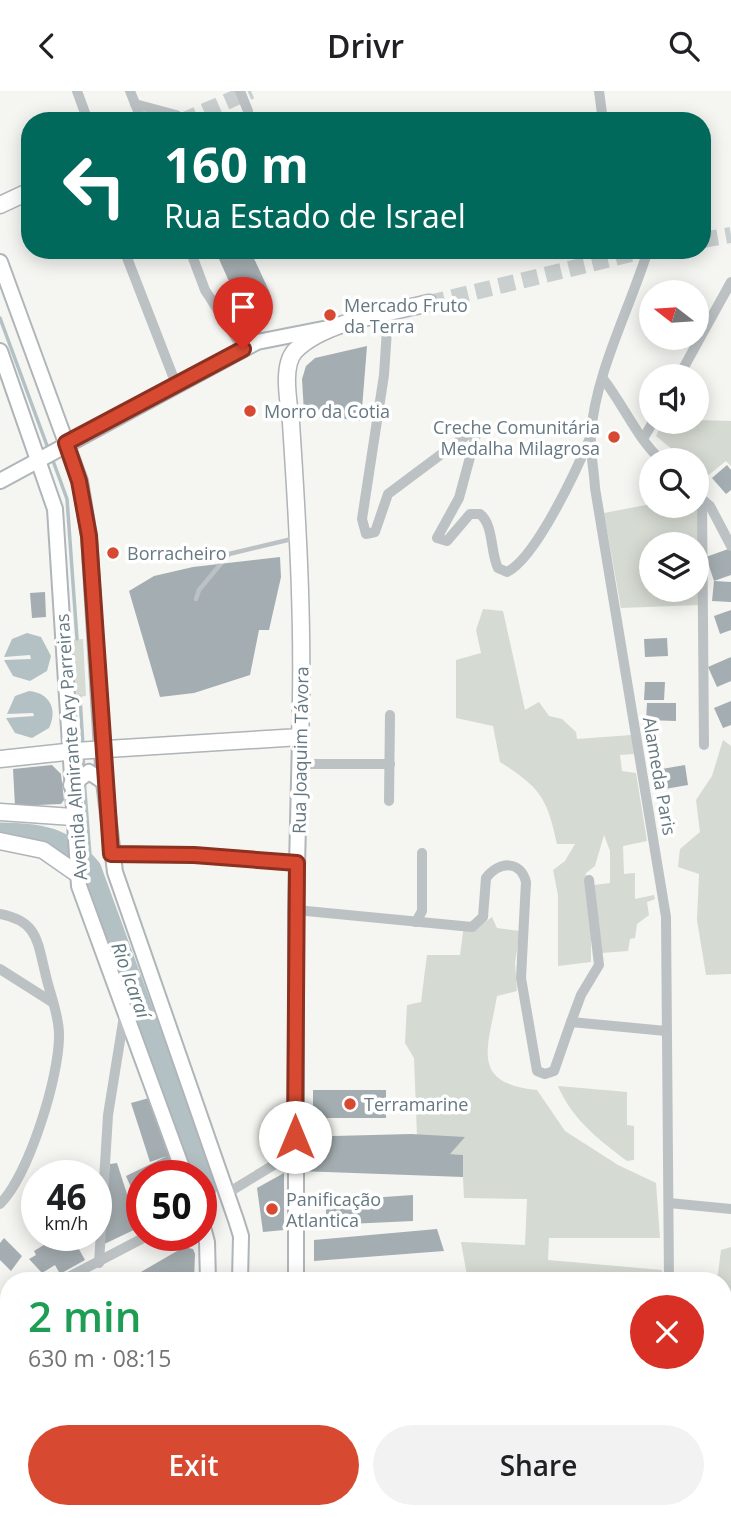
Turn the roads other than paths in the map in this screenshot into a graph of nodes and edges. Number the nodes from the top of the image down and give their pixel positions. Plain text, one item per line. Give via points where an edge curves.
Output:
1 (76, 91) edge
2 (130, 91) edge
3 (240, 91) edge
4 (598, 91) edge
5 (135, 104) junction
6 (84, 112) edge
7 (138, 112) edge
8 (167, 112) edge
9 (248, 112) edge
10 (602, 112) edge
11 (21, 195) edge
12 (0, 205) edge
13 (127, 259) edge
14 (193, 259) edge
15 (645, 259) edge
16 (0, 262) edge
17 (731, 282) edge
18 (429, 303) tunnel mouth
19 (388, 314) junction
20 (333, 327) junction
21 (243, 349) junction
22 (0, 351) edge
23 (686, 364) edge
24 (604, 380) junction
25 (176, 384) junction
26 (591, 434) junction
27 (646, 434) edge
28 (643, 439) junction
29 (651, 448) edge
30 (53, 451) junction
31 (0, 481) edge
32 (709, 508) edge
33 (700, 518) edge
34 (299, 537) junction
35 (731, 546) edge
36 (196, 599) dead end
37 (390, 715) dead end
38 (300, 737) junction
39 (705, 745) dead end
40 (101, 749) junction
41 (73, 752) junction
42 (0, 759) edge
43 (300, 764) junction
44 (390, 764) junction
45 (87, 779) junction
46 (390, 801) dead end
47 (0, 812) edge
48 (74, 825) junction
49 (0, 841) edge
50 (422, 853) dead end
51 (111, 854) junction
52 (297, 863) junction
53 (76, 865) junction
54 (589, 880) dead end
55 (296, 910) junction
56 (0, 914) edge
57 (416, 922) junction
58 (0, 969) edge
59 (52, 1003) junction
60 (124, 1009) junction
61 (571, 1022) junction
62 (666, 1031) junction
63 (295, 1152) junction
64 (179, 1160) edge
65 (226, 1194) junction
66 (669, 1203) junction
67 (0, 1204) edge
68 (731, 1209) edge
69 (126, 1248) edge
70 (207, 1251) edge
71 (99, 1263) junction
72 (80, 1272) edge
73 (208, 1272) edge
74 (240, 1272) edge
75 (296, 1272) edge
76 (669, 1272) edge

1 - 6 street
2 - 5 street
3 - 9 street
4 - 10 street
5 - 7 street
5 - 8 street
11 - 12 main road
13 - 25 street
14 - 21 street via 205,290
15 - 24 street, Alameda Paris via 611,347
16 - 30 main road, Avenida Almirante Ary Parreiras
17 - 23 street
18 - 19 main road
19 - 20 main road
19 - 26 street via 384,375 362,519 366,534 379,527 388,494 471,432 476,435 467,475 437,538 447,541 470,514 480,514 488,525 495,562 507,572 523,559 547,521 579,466
20 - 21 main road via 283,335
20 - 34 main road, Rua Joaquim Távora via 290,358
21 - 25 main road
22 - 30 main road, Avenida Almirante Ary Parreiras
24 - 26 street, Alameda Paris
24 - 28 street
25 - 30 main road
26 - 62 street, Alameda Paris via 595,488 666,917
27 - 28 street
28 - 29 street
30 - 31 main road
30 - 40 main road, Avenida Almirante Ary Parreiras via 79,481 89,536
30 - 41 main road, Avenida Almirante Ary Parreiras
32 - 35 street
33 - 39 street
34 - 36 lane via 229,554
34 - 38 main road, Rua Joaquim Távora
37 - 44 street
38 - 40 main road
38 - 43 main road, Rua Joaquim Távora
40 - 41 main road
40 - 45 main road, Avenida Almirante Ary Parreiras
41 - 42 main road
41 - 45 main road, Avenida Almirante Ary Parreiras
43 - 44 street
43 - 52 main road, Rua Joaquim Távora
44 - 46 street
45 - 48 main road, Avenida Almirante Ary Parreiras
45 - 51 main road, Avenida Almirante Ary Parreiras
47 - 48 main road
48 - 53 main road, Avenida Almirante Ary Parreiras
49 - 53 main road via 43,850
50 - 57 street via 422,911
51 - 52 street
51 - 65 main road, Avenida Almirante Ary Parreiras
52 - 55 main road, Rua Joaquim Távora
53 - 60 main road, Avenida Almirante Ary Parreiras via 88,914
54 - 61 street via 599,965 580,995
55 - 57 street
55 - 63 main road, Rua Joaquim Távora
56 - 59 street via 15,917 32,930
57 - 61 street via 477,925 482,917 485,878 500,866 519,869 526,882 522,978 534,1063 540,1074 557,1067
58 - 59 street
59 - 67 street via 60,1030 56,1066 31,1151
60 - 64 main road, Avenida Almirante Ary Parreiras
60 - 71 street via 108,1115
61 - 62 street
62 - 66 street, Alameda Paris
63 - 65 street
63 - 75 main road, Rua Joaquim Távora
65 - 74 main road, Avenida Almirante Ary Parreiras via 242,1236
66 - 68 street
66 - 76 street, Alameda Paris
69 - 71 street
70 - 73 main road
71 - 72 street

